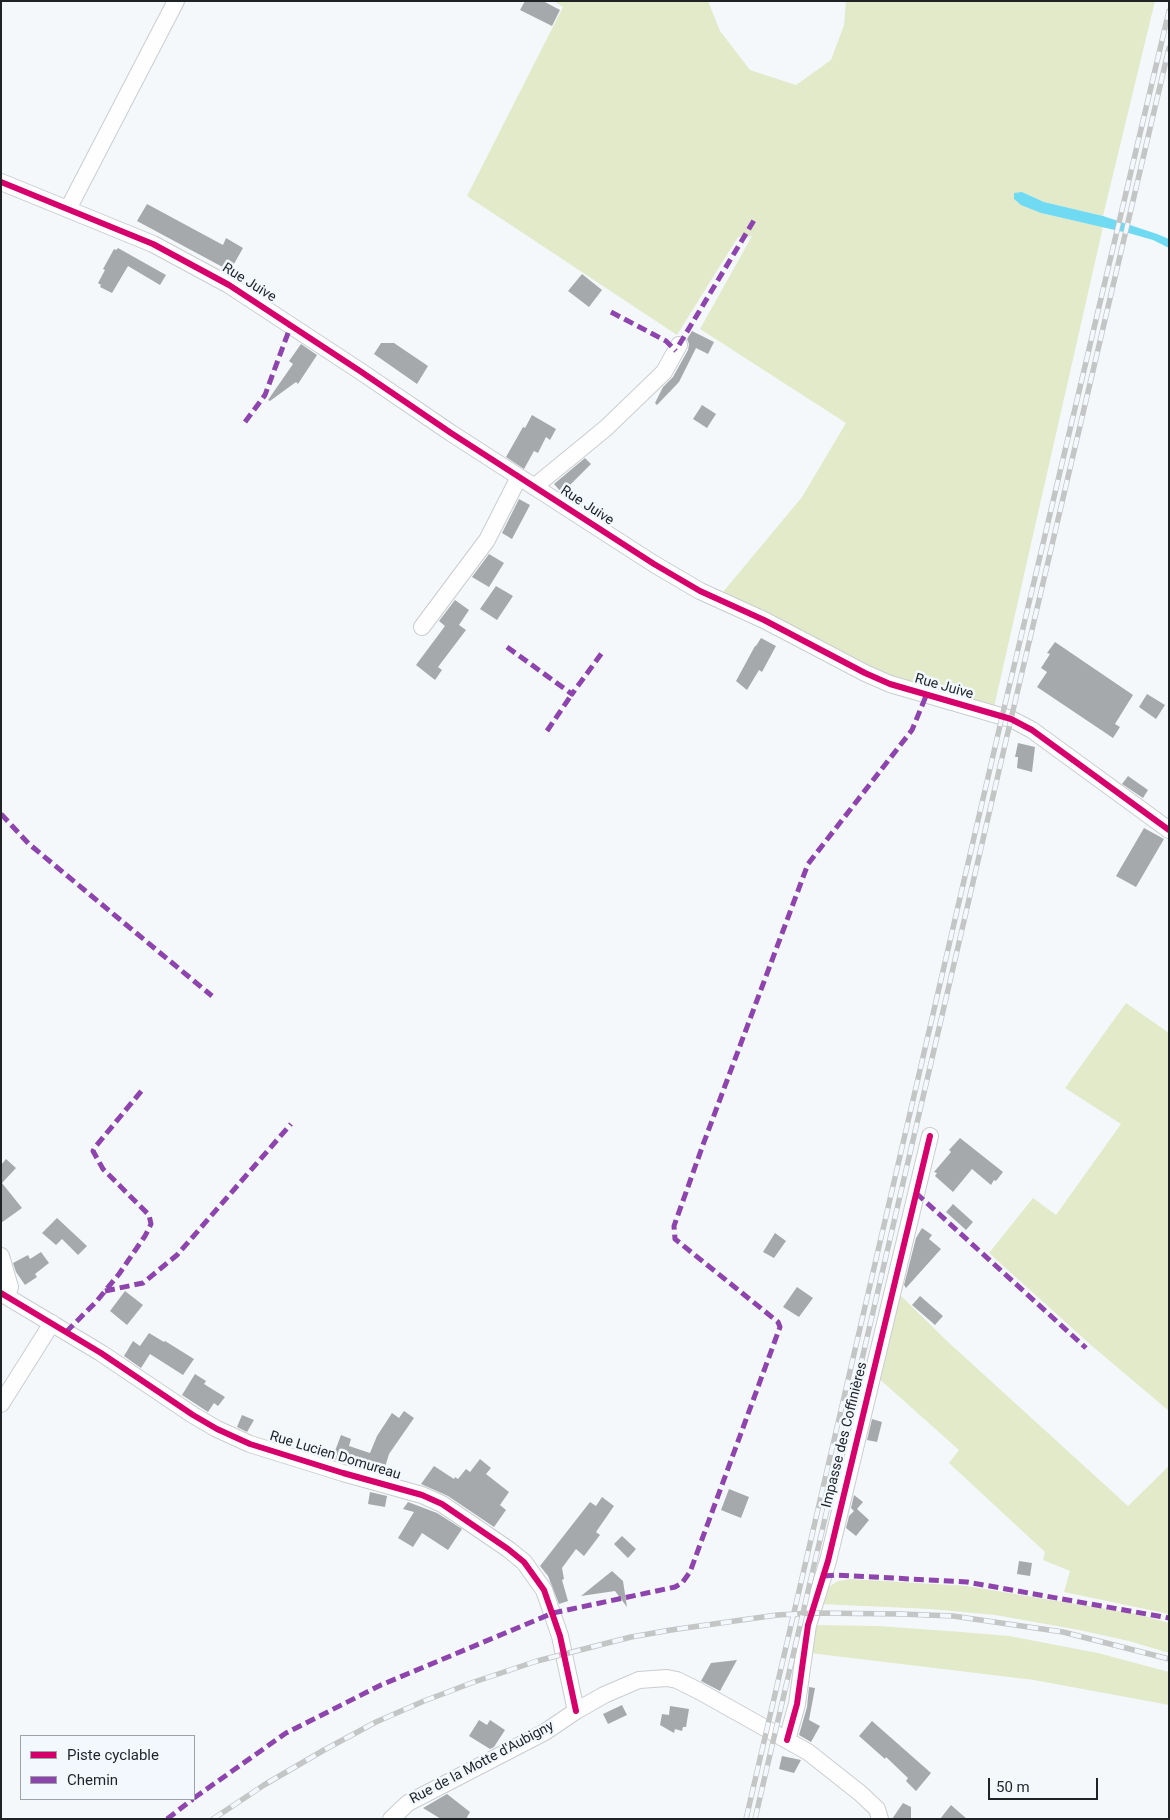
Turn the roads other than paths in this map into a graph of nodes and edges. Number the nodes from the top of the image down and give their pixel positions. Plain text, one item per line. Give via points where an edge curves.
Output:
1 (176, 1) edge
2 (1, 182) edge
3 (68, 209) junction
4 (679, 345) dead end
5 (519, 477) junction
6 (534, 487) junction
7 (422, 626) dead end
8 (1168, 828) edge
9 (930, 1136) dead end
10 (1, 1256) edge
11 (4, 1295) edge
12 (52, 1324) junction
13 (1, 1404) edge
14 (576, 1711) junction
15 (787, 1740) junction
16 (391, 1819) edge
17 (880, 1819) edge

1 - 3 street
2 - 3 street, Rue Juive
3 - 5 street, Rue Juive via 153,244 229,284
4 - 6 street via 664,372 602,432
5 - 6 street, Rue Juive
5 - 7 street via 487,540
6 - 8 street, Rue Juive via 700,591 764,620 865,673 926,696 1011,720 1032,730
9 - 15 street, Impasse des Coffinières via 828,1561 808,1625 797,1704
10 - 11 street via 10,1287
11 - 12 street, Rue Lucien Domureau
12 - 13 street
12 - 14 street, Rue Lucien Domureau via 101,1352 217,1429 250,1444 422,1495 442,1504 508,1548 524,1562 544,1590 560,1636
14 - 15 street, Rue de la Motte d'Aubigny via 639,1680 667,1678 699,1690
14 - 16 street, Rue de la Motte d'Aubigny via 545,1732 408,1803
15 - 17 street, Rue de la Motte d'Aubigny via 808,1752 860,1793 877,1809

